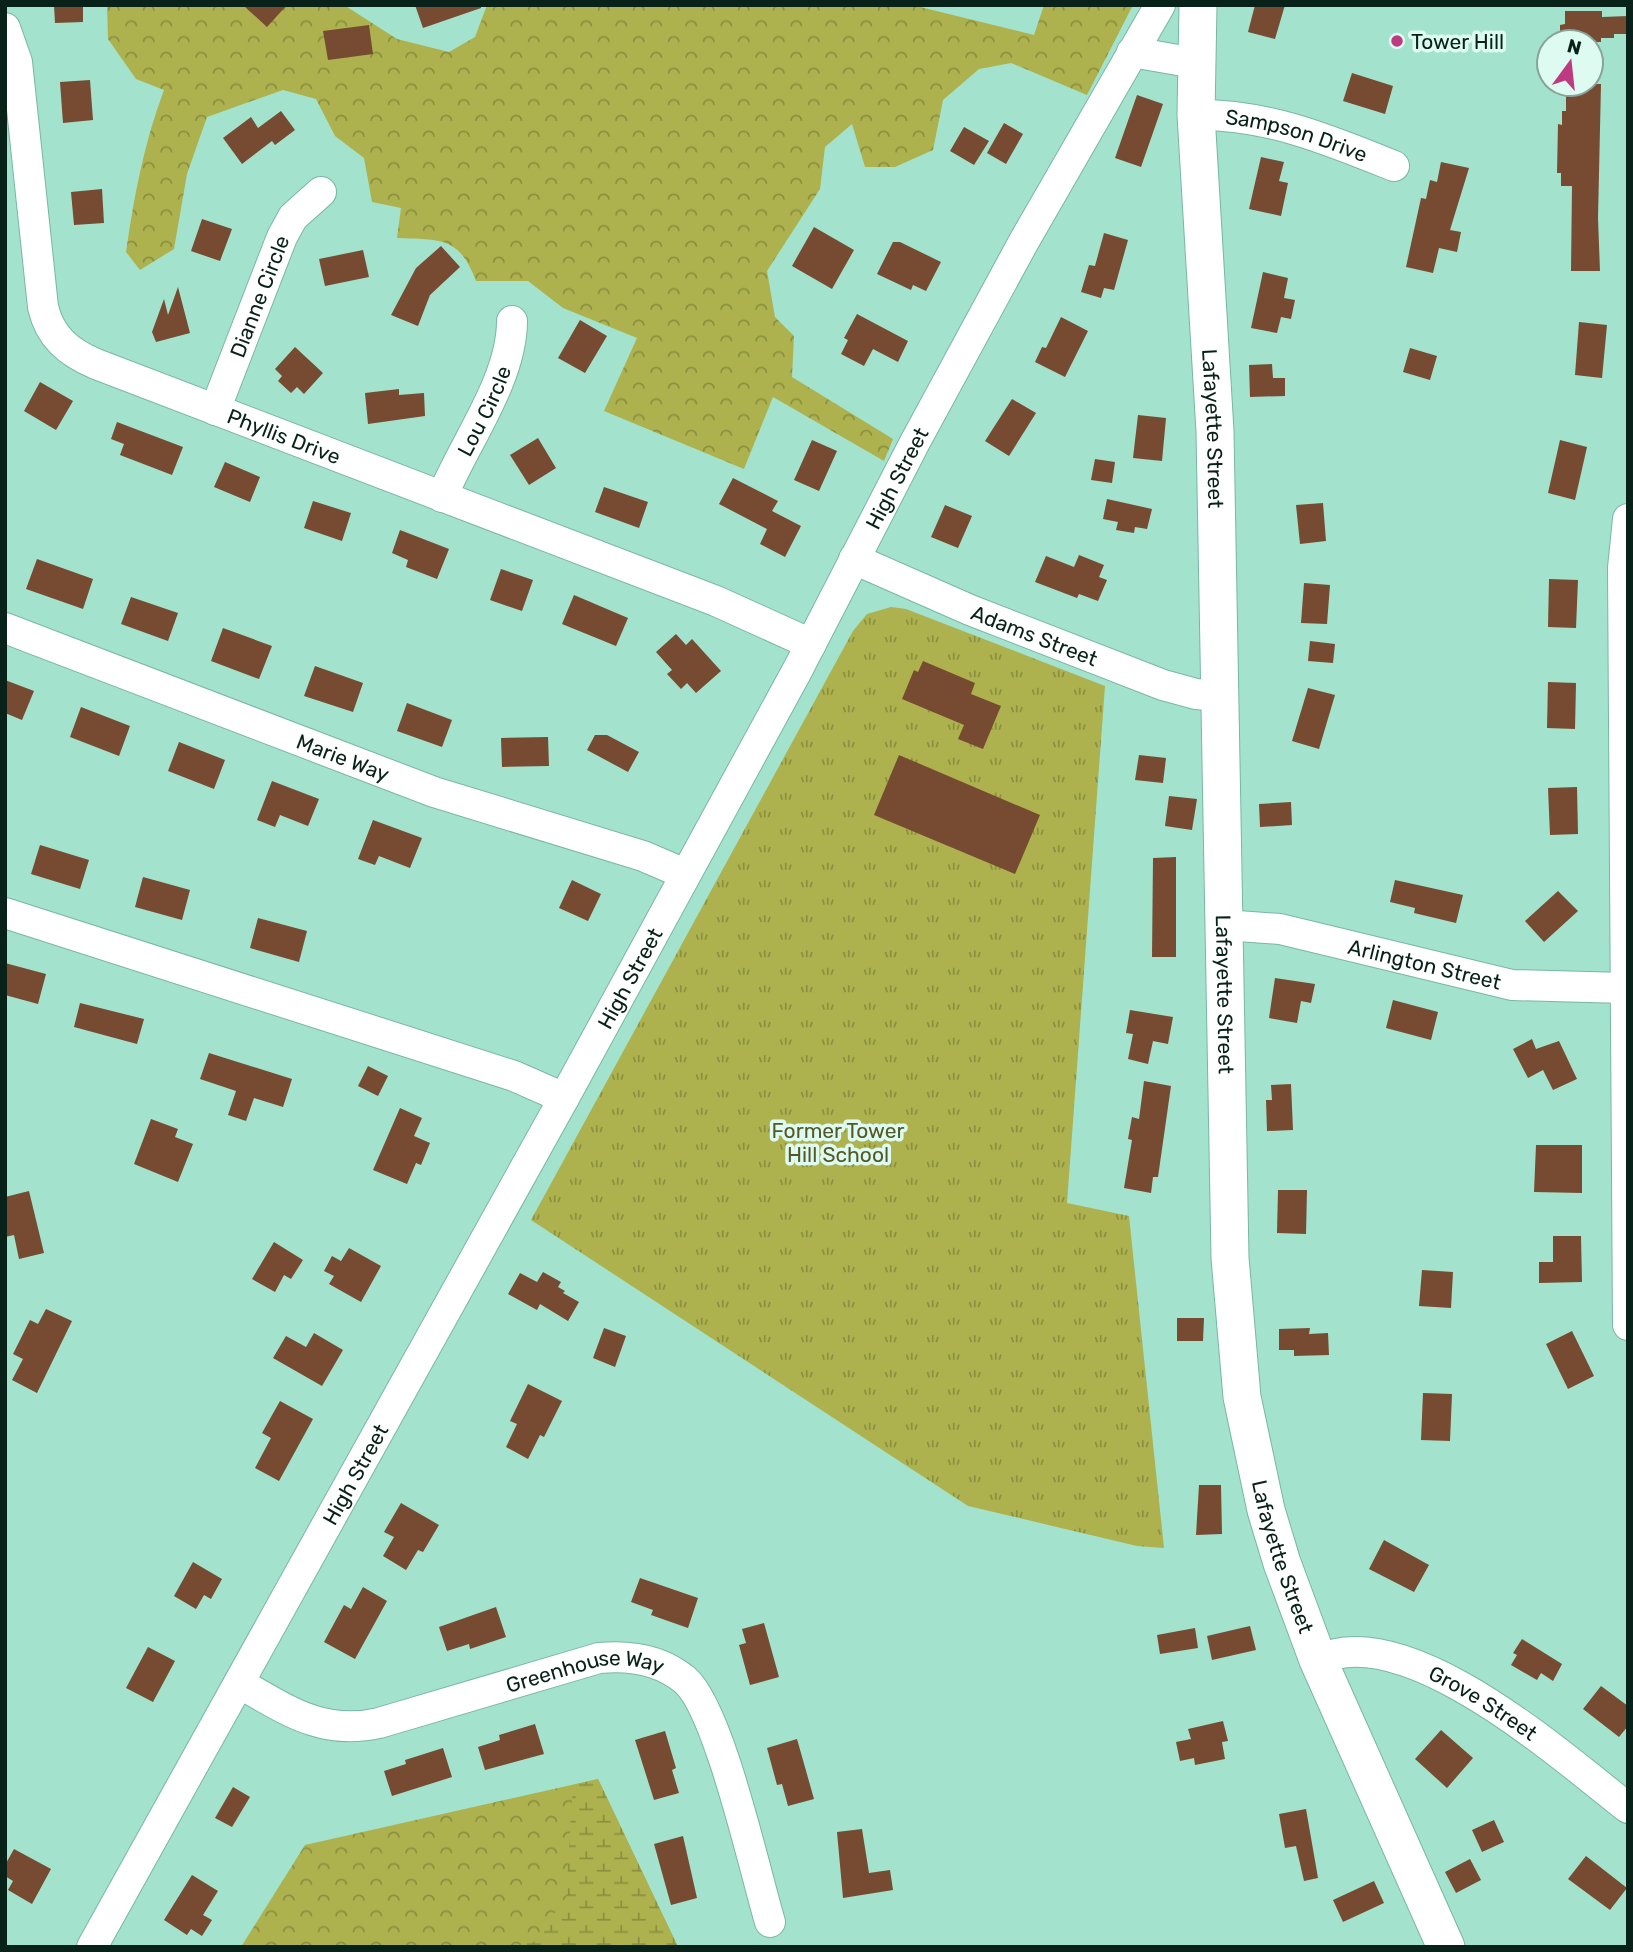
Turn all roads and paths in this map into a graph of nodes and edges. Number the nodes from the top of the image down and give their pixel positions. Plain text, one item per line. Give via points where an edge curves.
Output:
1 (1160, 5) edge
2 (1198, 5) edge
3 (5, 28) edge
4 (1132, 52) junction
5 (1195, 63) junction
6 (1196, 115) junction
7 (1394, 166) dead end
8 (321, 192) dead end
9 (512, 321) dead end
10 (215, 410) junction
11 (442, 497) junction
12 (1628, 519) edge
13 (854, 559) junction
14 (5, 628) edge
15 (811, 644) junction
16 (1220, 696) junction
17 (1626, 735) edge
18 (685, 874) junction
19 (5, 913) edge
20 (1224, 925) junction
21 (1625, 988) junction
22 (564, 1098) junction
23 (1628, 1325) edge
24 (1318, 1660) junction
25 (239, 1684) junction
26 (1628, 1808) edge
27 (770, 1922) dead end
28 (92, 1947) edge
29 (1446, 1947) edge

1 - 4 street, High Street
2 - 5 main road, Lafayette Street
3 - 10 street, Phyllis Drive via 17,62 40,292 52,332 83,359
4 - 5 street
4 - 13 street, High Street via 998,289
5 - 6 main road, Lafayette Street
6 - 7 street, Sampson Drive via 1234,115 1283,124
6 - 16 main road, Lafayette Street via 1213,390
8 - 10 street, Dianne Circle via 293,217 282,237
9 - 11 street, Lou Circle via 503,369
10 - 11 street, Phyllis Drive
11 - 15 street, Phyllis Drive via 716,601
12 - 17 street via 1623,568
13 - 15 street, High Street
13 - 16 street, Adams Street via 1163,685
14 - 18 street, Marie Way via 434,792 642,856
15 - 18 street, High Street
16 - 20 main road, Lafayette Street
17 - 21 street
18 - 22 street, High Street
19 - 22 street via 514,1076
20 - 21 street, Arlington Street via 1280,929 1513,985
20 - 24 main road, Lafayette Street via 1230,1258 1238,1370 1266,1510
21 - 23 street
22 - 25 street, High Street
24 - 26 street, Grove Street via 1342,1650 1368,1651 1463,1687
24 - 29 main road, Lafayette Street
25 - 27 street, Greenhouse Way via 309,1720 352,1728 599,1658 655,1663 685,1680 709,1716
25 - 28 street, High Street

